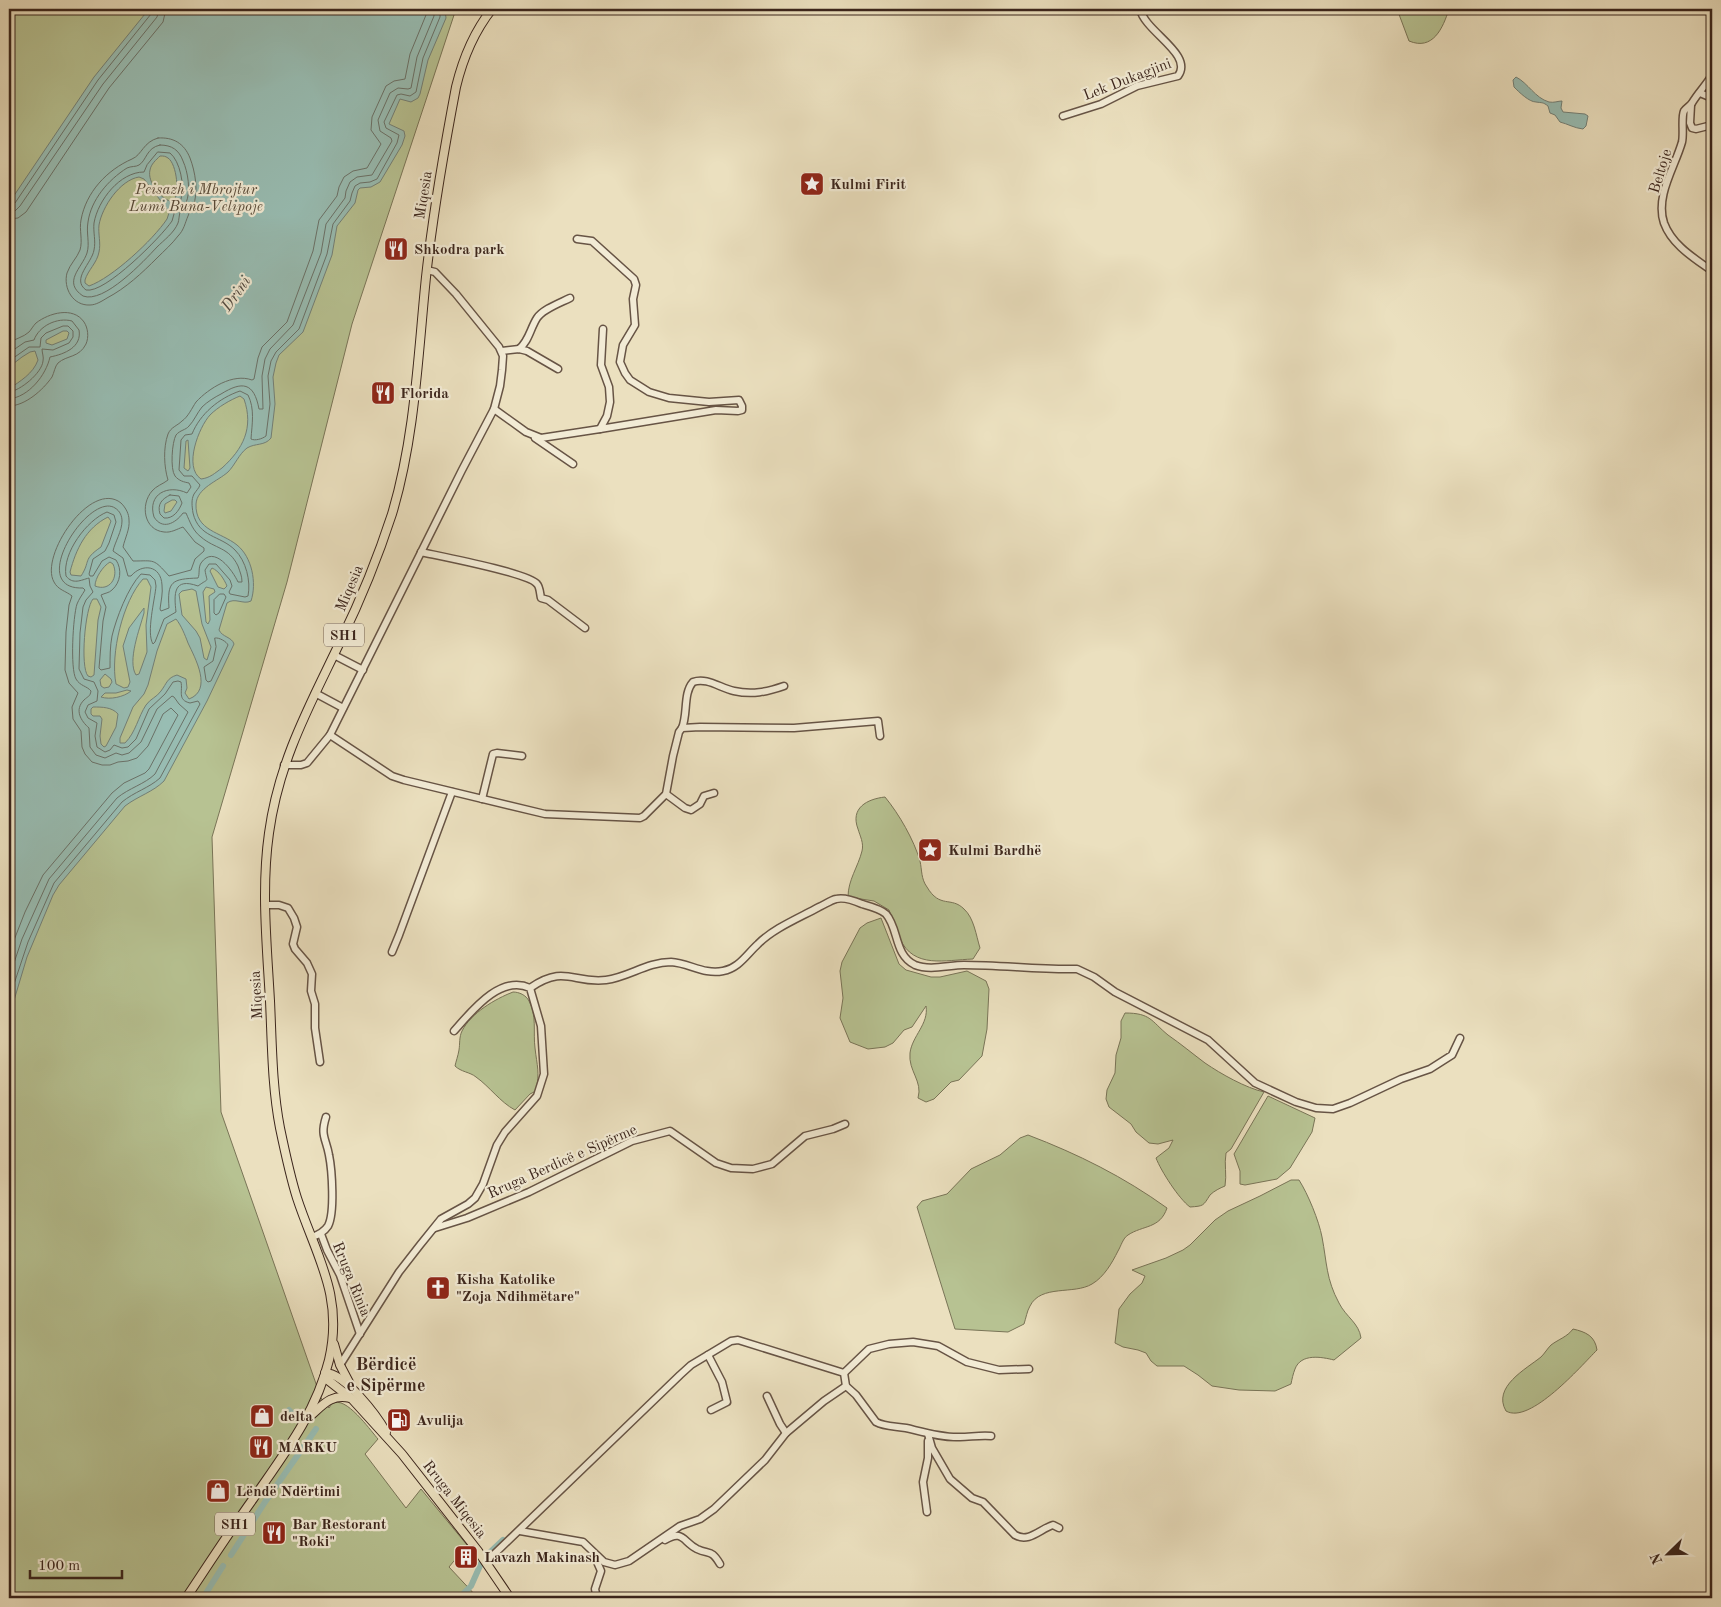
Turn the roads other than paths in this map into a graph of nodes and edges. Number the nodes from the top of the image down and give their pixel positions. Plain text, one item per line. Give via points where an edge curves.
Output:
1 (492, 9) edge
2 (1140, 9) edge
3 (1712, 75) edge
4 (1700, 93) junction
5 (1712, 98) edge
6 (1691, 104) junction
7 (1064, 116) dead end
8 (1712, 125) edge
9 (577, 238) dead end
10 (427, 270) junction
11 (1712, 271) edge
12 (570, 298) dead end
13 (603, 329) dead end
14 (519, 349) junction
15 (502, 351) junction
16 (558, 369) dead end
17 (494, 409) junction
18 (600, 429) junction
19 (526, 432) junction
20 (573, 464) dead end
21 (421, 552) junction
22 (585, 628) dead end
23 (334, 655) junction
24 (363, 670) junction
25 (784, 686) dead end
26 (315, 693) junction
27 (343, 708) junction
28 (682, 728) junction
29 (330, 736) junction
30 (880, 736) dead end
31 (522, 756) dead end
32 (284, 765) junction
33 (452, 792) junction
34 (714, 793) dead end
35 (666, 794) junction
36 (482, 799) junction
37 (265, 906) junction
38 (392, 952) dead end
39 (530, 988) junction
40 (454, 1031) dead end
41 (1460, 1038) dead end
42 (320, 1062) dead end
43 (326, 1117) dead end
44 (845, 1124) dead end
45 (433, 1228) junction
46 (321, 1234) junction
47 (312, 1237) junction
48 (360, 1334) junction
49 (333, 1336) junction
50 (708, 1355) junction
51 (340, 1365) junction
52 (1030, 1369) dead end
53 (844, 1373) junction
54 (325, 1375) junction
55 (846, 1386) junction
56 (353, 1396) junction
57 (767, 1396) dead end
58 (711, 1410) dead end
59 (307, 1418) junction
60 (786, 1433) junction
61 (928, 1436) junction
62 (991, 1436) dead end
63 (927, 1512) dead end
64 (1059, 1528) dead end
65 (520, 1531) junction
66 (654, 1543) junction
67 (593, 1552) junction
68 (485, 1561) junction
69 (720, 1564) dead end
70 (186, 1598) edge
71 (510, 1598) edge
72 (597, 1598) edge

1 - 10 main road, Miqesia / SH1 via 471,41 456,87
2 - 7 street, Lek Dukagjini via 1148,26 1182,62 1178,76 1138,86
3 - 4 street, Beltoje
4 - 5 street
4 - 6 street, Beltoje
6 - 8 street via 1692,128
6 - 11 street, Beltoje via 1684,111 1682,142 1666,186 1662,216 1679,245
9 - 18 street via 592,241 634,279 635,325 623,344 620,362 630,380 649,392 669,398 709,402 739,400 742,406 738,411 716,410
10 - 15 street via 435,272 456,294
10 - 23 main road, Miqesia / SH1 via 407,450 393,510 371,573
12 - 14 street via 537,318
13 - 18 street via 601,365 609,387 610,402
14 - 15 street
14 - 16 street
15 - 17 street via 500,386
17 - 19 street
17 - 21 street
18 - 19 street via 547,438
19 - 20 street
21 - 22 street via 533,580 542,598
21 - 24 street
23 - 24 street
23 - 26 main road, Miqesia / SH1
24 - 27 street
25 - 28 street via 755,693 732,690 702,680 693,682 688,690
26 - 27 street
26 - 32 main road, Miqesia / SH1
27 - 29 street
28 - 30 street via 794,728 878,721
28 - 35 street
29 - 32 street via 304,765
29 - 33 street via 398,779
31 - 36 street via 494,754
32 - 37 main road, Miqesia / SH1 via 269,833
33 - 36 street
33 - 38 street
34 - 35 street via 704,796 700,804 691,810
35 - 36 street via 644,816 634,819 545,814
37 - 42 street via 288,908 294,918 295,949 312,974 311,991
37 - 47 main road, Miqesia / SH1 via 279,1125 295,1191
39 - 40 street via 522,984 494,992
39 - 41 street via 553,976 605,980 652,964 672,962 704,971 723,971 737,966 772,933 836,898 855,901 885,913 899,948 916,965 1077,969 1208,1040 1255,1083 1316,1108 1333,1109 1350,1104 1430,1069 1452,1055
39 - 45 street via 541,1026 544,1074 538,1096 496,1145 475,1198 441,1219
43 - 46 street, Rruga Rinia via 322,1134 329,1154 332,1192 329,1223
44 - 45 street, Rruga Berdicë e Sipërme via 805,1136 772,1164 753,1168 731,1168 716,1163 670,1131 650,1135 529,1192 467,1218
45 - 48 street via 399,1272
46 - 47 street, Rruga Rinia
46 - 48 street, Rruga Rinia via 340,1275
47 - 49 main road, Miqesia / SH1 via 333,1304
48 - 51 street
49 - 51 main road
49 - 54 main road, SH1
50 - 53 street via 738,1340
50 - 58 street via 722,1382 727,1402
50 - 65 street via 680,1374
51 - 56 main road
52 - 53 street via 999,1370 967,1362 938,1346 913,1342 869,1349
53 - 55 street
54 - 56 main road, Rruga Miqesia
54 - 59 main road, SH1
55 - 60 street
55 - 61 street via 876,1422
56 - 59 main road via 328,1400
56 - 68 main road, Rruga Miqesia
57 - 60 street
59 - 70 main road, SH1
60 - 66 street via 766,1460 714,1509
61 - 62 street
61 - 63 street via 923,1482
61 - 64 street via 950,1479 972,1498 983,1502 1015,1535 1028,1538 1053,1524
65 - 67 street via 584,1542
65 - 68 street
66 - 67 street via 629,1561 615,1565 604,1562
66 - 69 street via 678,1535 698,1549 711,1552
67 - 72 street via 601,1571 595,1589
68 - 71 main road, Rruga Miqesia

